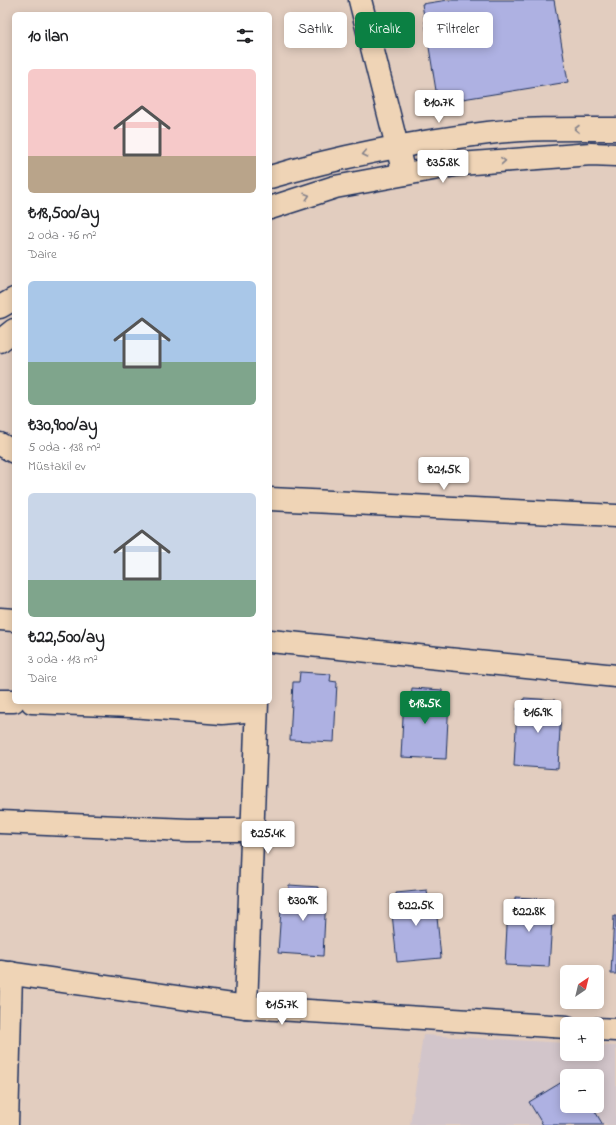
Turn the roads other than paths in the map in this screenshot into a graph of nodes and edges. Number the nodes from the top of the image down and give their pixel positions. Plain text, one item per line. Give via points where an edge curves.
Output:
1 (360, 0) edge
2 (616, 129) edge
3 (397, 148) junction
4 (616, 154) edge
5 (404, 174) junction
6 (272, 176) edge
7 (272, 207) edge
8 (12, 299) edge
9 (0, 307) edge
10 (12, 332) edge
11 (0, 341) edge
12 (0, 444) edge
13 (12, 451) edge
14 (272, 499) edge
15 (616, 516) edge
16 (0, 619) edge
17 (12, 620) edge
18 (272, 641) edge
19 (616, 676) edge
20 (0, 701) edge
21 (12, 701) edge
22 (67, 704) edge
23 (257, 706) edge
24 (0, 822) edge
25 (252, 830) junction
26 (5, 973) edge
27 (246, 1006) junction
28 (560, 1027) edge
29 (604, 1029) edge
30 (616, 1030) edge
31 (8, 1125) edge

1 - 3 street
2 -> 3 street via 488,133
3 - 5 street
3 -> 6 street
5 -> 4 street via 460,164
7 -> 5 street via 335,188
8 - 9 street
10 - 11 street
12 - 13 street
14 - 15 street
16 - 17 street
18 - 19 street
20 - 21 street
22 - 23 street via 222,713
23 - 25 street
24 - 25 street via 188,830
25 - 27 street
26 - 27 street
26 - 31 street
27 - 28 street
29 - 30 street

